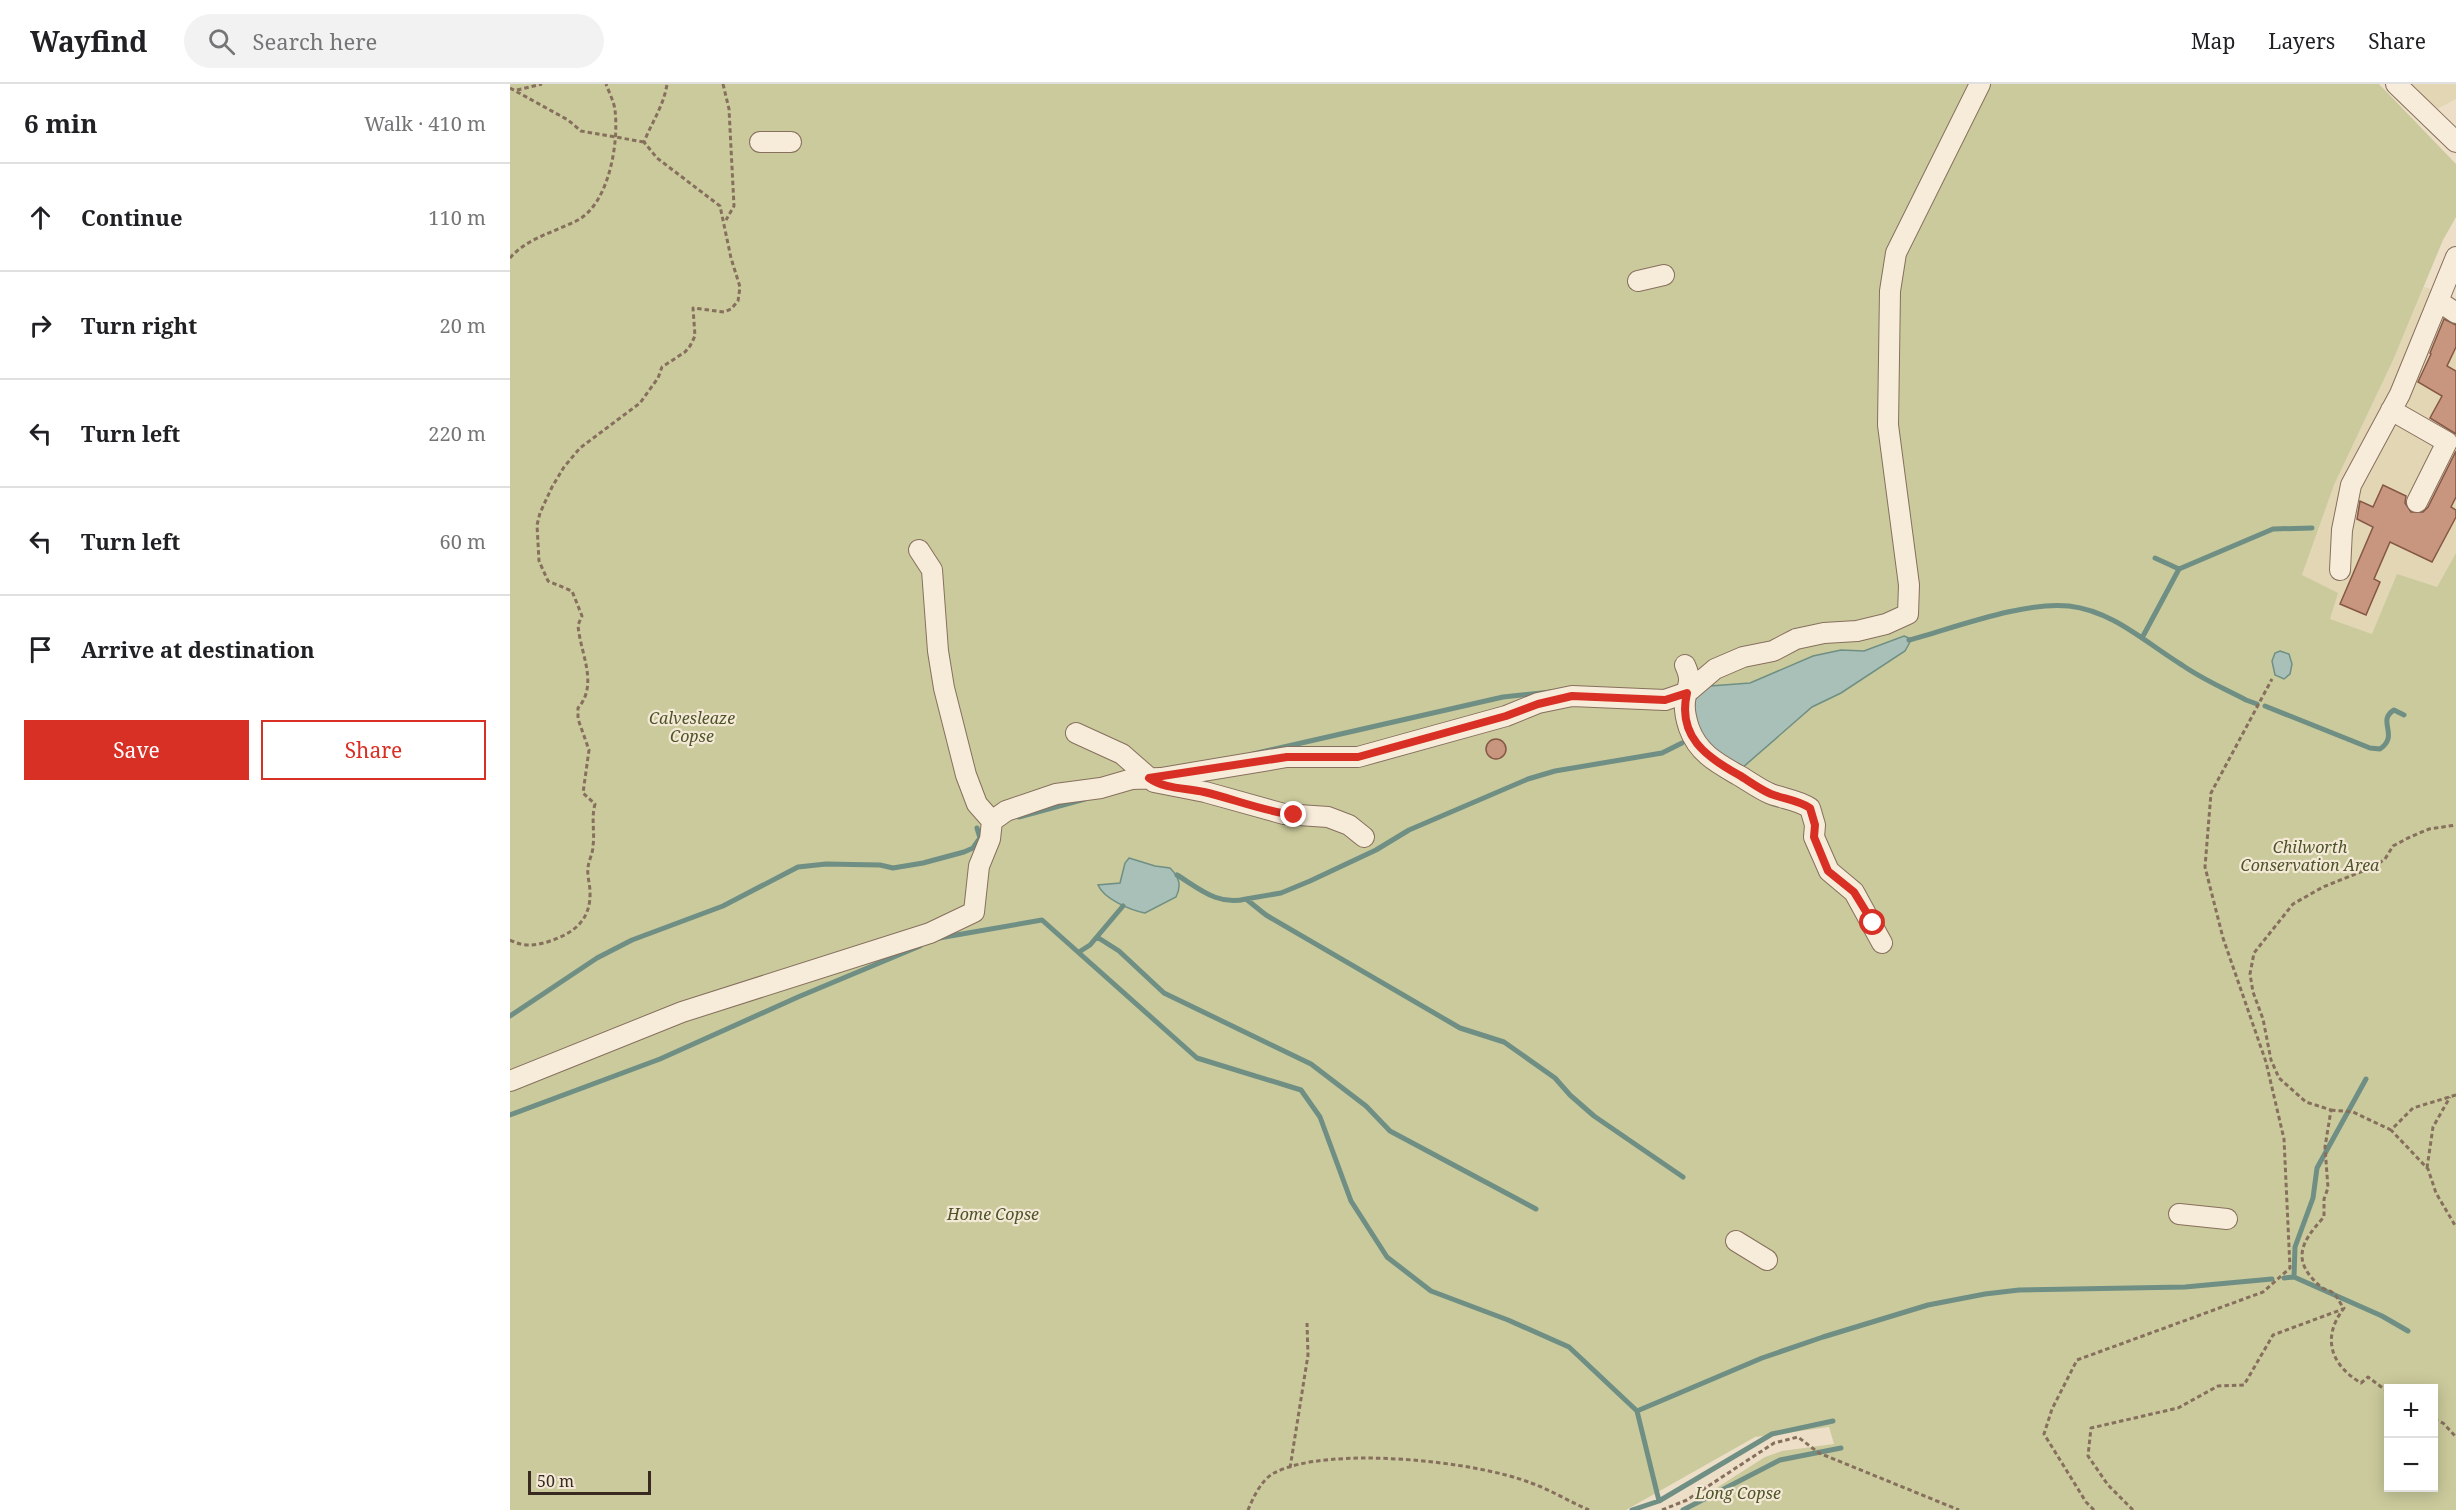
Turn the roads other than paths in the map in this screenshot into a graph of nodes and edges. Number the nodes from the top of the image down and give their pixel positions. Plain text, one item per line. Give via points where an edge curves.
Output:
1 (1980, 84) edge
2 (2403, 91) edge
3 (760, 141) dead end
4 (791, 142) dead end
5 (2456, 142) edge
6 (2456, 256) edge
7 (1664, 275) dead end
8 (1638, 281) dead end
9 (2438, 301) junction
10 (2456, 313) edge
11 (2391, 410) junction
12 (2417, 502) dead end
13 (919, 550) dead end
14 (2340, 570) dead end
15 (1685, 665) dead end
16 (1687, 693) junction
17 (1076, 733) dead end
18 (1149, 778) junction
19 (992, 821) junction
20 (1364, 837) dead end
21 (1882, 943) dead end
22 (510, 1082) edge
23 (2180, 1214) dead end
24 (2226, 1219) dead end
25 (1736, 1241) dead end
26 (1767, 1260) dead end

1 - 16 street via 1896,253 1890,291 1888,425 1909,585 1908,614 1886,624 1796,639 1773,651 1743,657 1715,669
2 - 5 street
3 - 4 street
6 - 9 street
7 - 8 street
9 - 10 street
9 - 11 street
11 - 12 street via 2447,442
11 - 14 street via 2351,485 2342,530
13 - 19 street via 932,570 939,660 966,775 977,804
15 - 16 street via 1691,681
16 - 18 street via 1665,700 1572,696 1358,757 1287,757
16 - 21 street via 1690,732 1708,758 1770,794 1810,808 1814,837 1828,871 1854,892
17 - 18 street via 1122,754
18 - 19 street via 1056,794 1006,811
18 - 20 street via 1277,813 1328,817 1349,825
19 - 22 street via 990,839 979,866 974,912 930,933 682,1012
23 - 24 street
25 - 26 street

